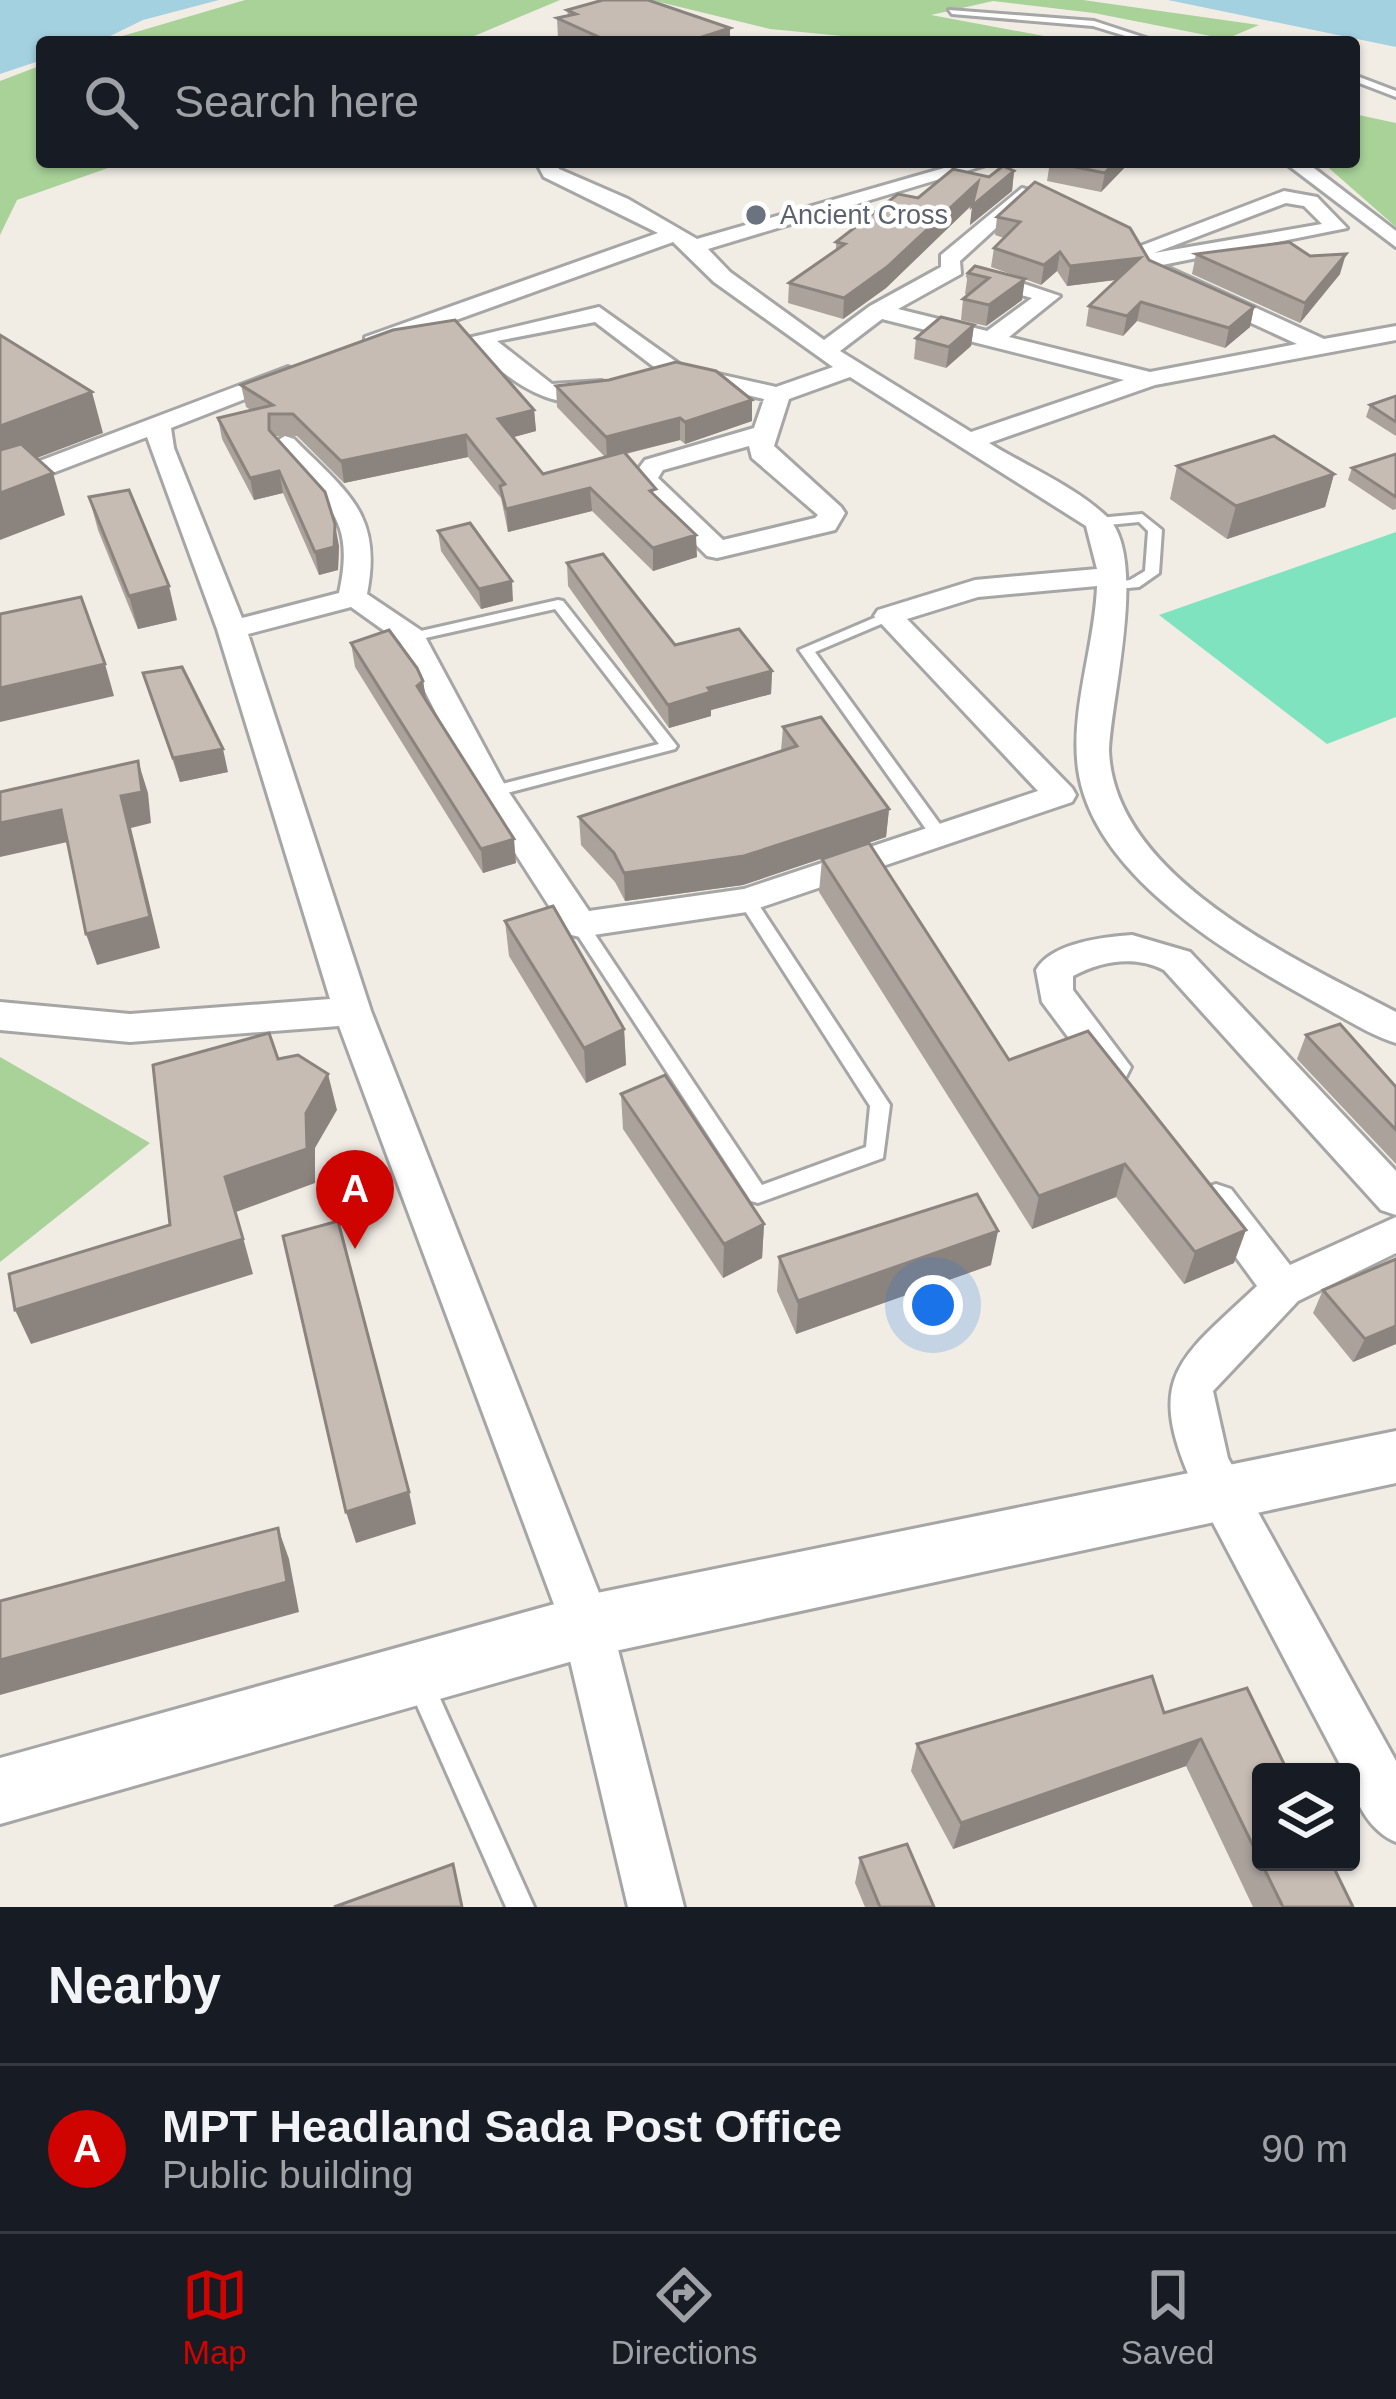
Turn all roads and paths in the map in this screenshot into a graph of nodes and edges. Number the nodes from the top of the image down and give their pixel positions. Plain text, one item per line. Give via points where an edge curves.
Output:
1 (952, 12) dead end
2 (1134, 36) edge
3 (1360, 80) edge
4 (1396, 94) edge
5 (548, 168) edge
6 (963, 168) edge
7 (1302, 168) edge
8 (1022, 194) edge
9 (683, 240) junction
10 (1396, 241) edge
11 (1145, 261) junction
12 (953, 269) junction
13 (878, 311) junction
14 (1396, 333) edge
15 (987, 342) junction
16 (1317, 345) junction
17 (353, 350) edge
18 (824, 351) junction
19 (310, 366) edge
20 (853, 368) junction
21 (674, 371) junction
22 (1150, 379) junction
23 (778, 395) junction
24 (158, 422) junction
25 (769, 431) junction
26 (972, 440) junction
27 (285, 444) edge
28 (0, 484) edge
29 (1097, 522) junction
30 (1111, 581) junction
31 (352, 598) junction
32 (888, 616) junction
33 (232, 629) junction
34 (412, 638) junction
35 (492, 792) junction
36 (939, 835) junction
37 (747, 900) junction
38 (580, 926) junction
39 (352, 1011) junction
40 (0, 1016) edge
41 (1396, 1029) edge
42 (1141, 1104) edge
43 (1198, 1177) edge
44 (1396, 1198) edge
45 (1396, 1234) edge
46 (1283, 1288) junction
47 (1396, 1457) edge
48 (1224, 1494) junction
49 (587, 1626) junction
50 (416, 1673) junction
51 (5, 1802) edge
52 (1396, 1815) edge
53 (520, 1907) edge
54 (656, 1907) edge

1 - 2 lane via 1094,24
3 - 4 lane
5 - 9 street
6 - 9 street
7 - 10 street
8 - 12 street via 950,260
9 - 17 street
9 - 18 street
11 - 11 street via 1147,244 1284,197 1310,201 1339,224
11 - 16 street
12 - 13 street
12 - 15 street via 1049,296
13 - 15 street
13 - 18 street
14 - 16 street
15 - 22 street
16 - 22 street
18 - 20 street
19 - 24 street
20 - 23 street
20 - 26 street
21 - 21 street via 599,314 480,338 546,394
21 - 23 street
22 - 26 street
23 - 25 street
24 - 28 street
24 - 33 street
25 - 25 street via 760,453 832,513 825,524 717,550 644,479 654,465
26 - 29 street
27 - 31 street via 344,506 362,551
29 - 30 street
29 - 30 lane via 1142,518 1155,530 1152,573 1134,584
30 - 32 street via 975,589
30 - 41 street via 1094,772 1115,829 1163,883 1260,953
31 - 33 street
31 - 34 street
32 - 36 lane via 806,650
32 - 36 street via 1060,795
33 - 39 street
34 - 35 street
34 - 35 lane via 558,604 669,746
35 - 38 street
36 - 37 street
37 - 38 street
37 - 38 lane via 880,1105 876,1152 758,1195
39 - 40 street via 130,1028
39 - 49 street
42 - 44 street via 1055,993 1054,970 1131,946 1156,948
43 - 46 street
45 - 46 street
46 - 48 street via 1202,1368 1190,1391 1196,1435
47 - 48 street
48 - 49 street
48 - 52 street
49 - 50 street
49 - 54 street
50 - 51 street
50 - 53 lane

